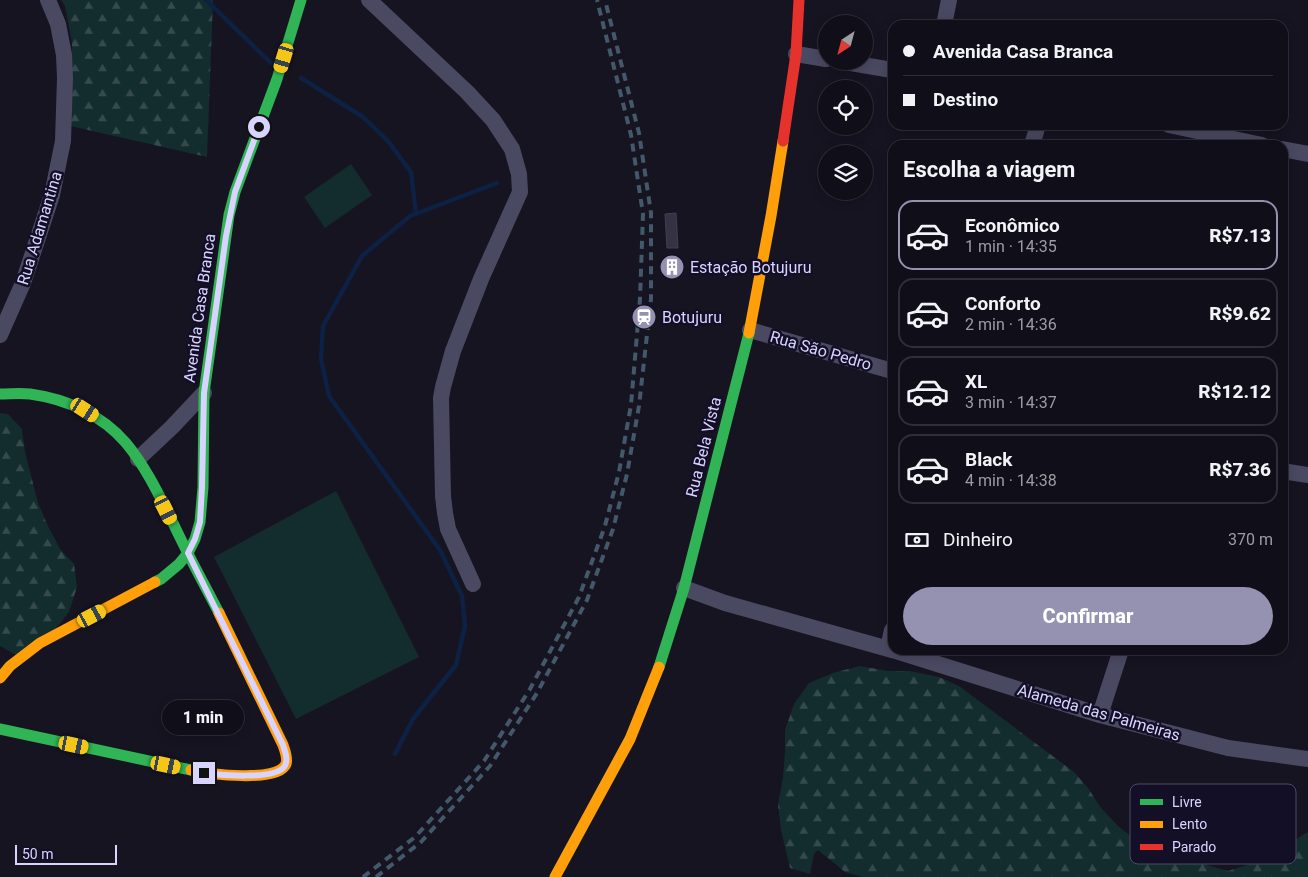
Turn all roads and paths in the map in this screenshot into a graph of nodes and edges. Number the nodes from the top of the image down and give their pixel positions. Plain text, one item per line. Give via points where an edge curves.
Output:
1 (48, 0) edge
2 (301, 0) edge
3 (369, 0) edge
4 (799, 0) edge
5 (949, 0) edge
6 (945, 20) edge
7 (796, 54) junction
8 (818, 58) edge
9 (873, 67) edge
10 (888, 69) edge
11 (1192, 130) edge
12 (1239, 140) edge
13 (1288, 150) edge
14 (1308, 154) edge
15 (750, 330) junction
16 (0, 335) edge
17 (888, 369) edge
18 (204, 393) junction
19 (0, 394) edge
20 (138, 459) junction
21 (1288, 472) edge
22 (1308, 475) edge
23 (188, 553) junction
24 (473, 584) dead end
25 (684, 588) junction
26 (888, 648) edge
27 (910, 655) edge
28 (1119, 655) edge
29 (0, 678) edge
30 (1100, 715) junction
31 (0, 729) edge
32 (1308, 759) edge
33 (555, 877) edge

1 - 16 street, Rua Adamantina via 58,24 64,55 63,141 52,195 23,283
2 - 18 street, Avenida Casa Branca via 231,208
3 - 24 street via 493,120 512,149 519,174 520,192 453,351 441,398 445,513 448,529
4 - 7 street, Rua Bela Vista
5 - 6 street
7 - 8 street
7 - 15 street, Rua Bela Vista
9 - 10 street
11 - 12 street
13 - 14 street
15 - 17 street, Rua São Pedro
15 - 25 street, Rua Bela Vista
18 - 20 street
18 - 23 street, Avenida Casa Branca via 200,522
19 - 20 street via 33,395 85,410 121,437
20 - 23 street
21 - 22 street
23 - 29 street, Avenida Casa Branca via 161,579 40,643
23 - 31 street via 283,745 287,758 284,767 278,772 263,775 204,773
25 - 26 street, Alameda das Palmeiras via 725,603
25 - 33 street, Rua Bela Vista via 662,661 630,739
27 - 30 street, Alameda das Palmeiras
28 - 30 street
30 - 32 street, Alameda das Palmeiras via 1228,748

